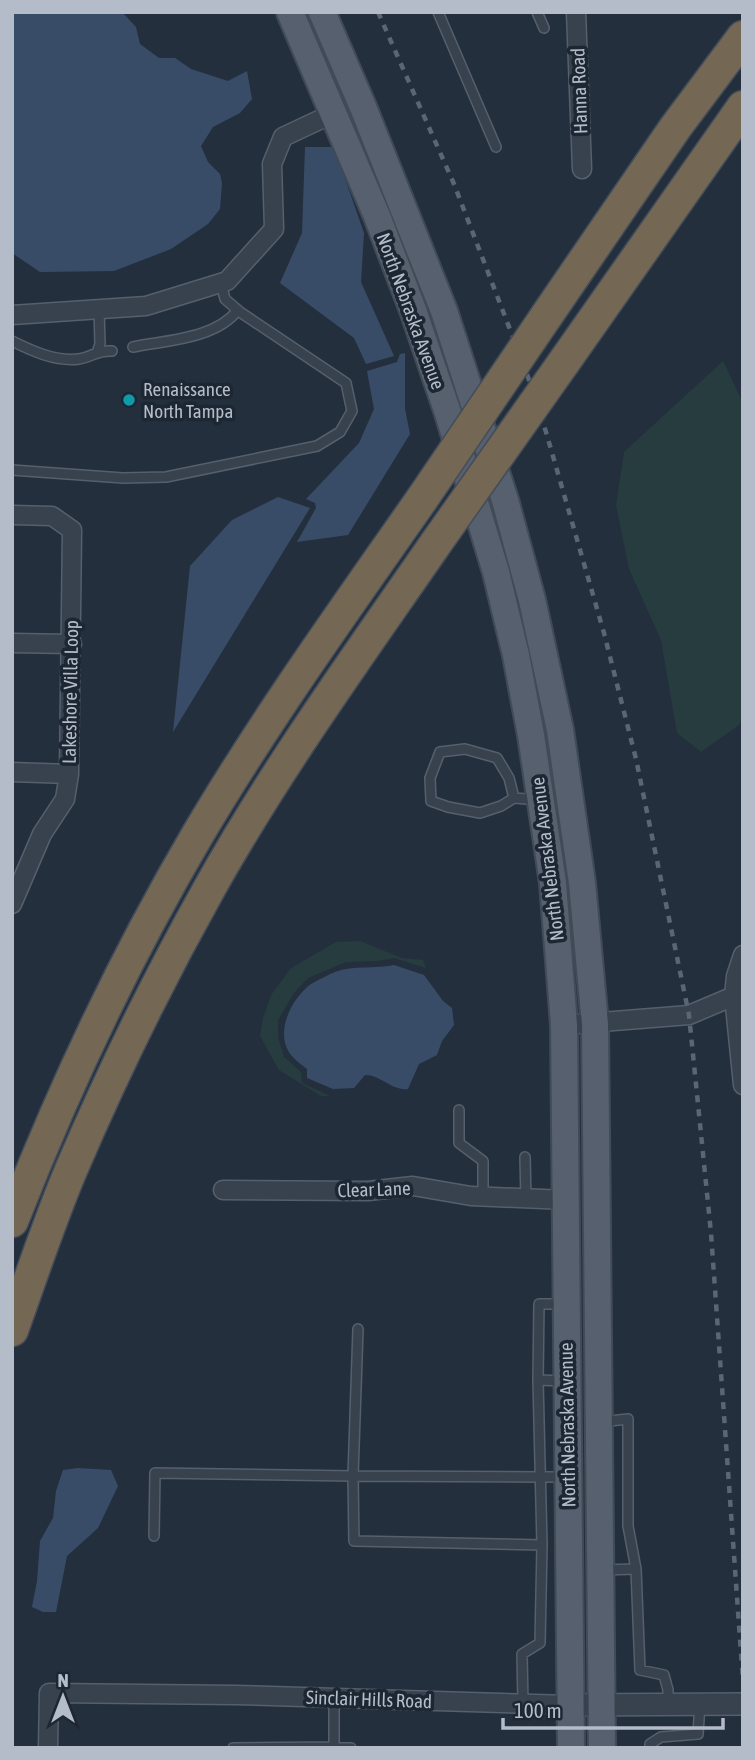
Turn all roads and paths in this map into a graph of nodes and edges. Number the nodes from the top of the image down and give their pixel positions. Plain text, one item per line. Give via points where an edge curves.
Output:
1 (290, 12) edge
2 (322, 12) edge
3 (338, 12) edge
4 (438, 12) edge
5 (537, 12) edge
6 (576, 12) edge
7 (544, 29) dead end
8 (743, 37) edge
9 (743, 107) edge
10 (334, 113) junction
11 (496, 147) dead end
12 (582, 169) dead end
13 (221, 283) junction
14 (99, 310) junction
15 (238, 310) junction
16 (444, 311) junction
17 (12, 315) edge
18 (12, 341) edge
19 (133, 347) dead end
20 (97, 350) junction
21 (112, 351) dead end
22 (12, 470) edge
23 (12, 515) edge
24 (12, 643) edge
25 (72, 644) junction
26 (12, 772) edge
27 (69, 774) junction
28 (514, 798) junction
29 (541, 800) junction
30 (12, 904) edge
31 (743, 955) edge
32 (734, 996) junction
33 (564, 1024) junction
34 (595, 1024) junction
35 (743, 1085) edge
36 (459, 1110) dead end
37 (525, 1157) dead end
38 (223, 1190) dead end
39 (483, 1197) junction
40 (526, 1199) junction
41 (566, 1200) junction
42 (12, 1221) edge
43 (566, 1304) junction
44 (358, 1329) dead end
45 (12, 1330) edge
46 (598, 1346) junction
47 (538, 1380) junction
48 (567, 1381) junction
49 (599, 1422) junction
50 (353, 1476) junction
51 (540, 1477) junction
52 (568, 1477) junction
53 (154, 1536) dead end
54 (600, 1538) junction
55 (542, 1545) junction
56 (636, 1569) junction
57 (600, 1570) junction
58 (334, 1698) junction
59 (523, 1704) junction
60 (668, 1704) junction
61 (700, 1704) junction
62 (743, 1704) edge
63 (570, 1705) junction
64 (602, 1705) junction
65 (48, 1748) edge
66 (233, 1748) edge
67 (334, 1748) edge
68 (351, 1748) edge
69 (571, 1748) edge
70 (602, 1748) edge
71 (650, 1748) edge

1 - 10 main road, North Nebraska Avenue
2 - 16 main road, North Nebraska Avenue
3 - 16 main road via 431,241
4 - 11 lane
5 - 7 lane
6 - 12 street, Hanna Road
8 - 42 highway, bridge via 547,315 198,834 112,992
9 - 45 highway, bridge via 317,716 209,889 136,1029 70,1172
10 - 13 street via 283,137 272,164 272,231
10 - 16 main road via 358,132 421,283
10 - 29 main road, North Nebraska Avenue via 413,310 474,494 516,655
13 - 14 street via 146,306
13 - 15 lane via 225,299
14 - 17 street
14 - 20 lane
15 - 19 lane via 214,330
15 - 22 lane via 346,383 352,411 340,432 317,446 166,477
16 - 34 main road, North Nebraska Avenue via 505,500 547,663 582,883
18 - 20 lane via 51,357 78,359
20 - 21 lane
23 - 25 street, Lakeshore Villa Loop via 52,516 72,530
24 - 25 street
25 - 27 street, Lakeshore Villa Loop
26 - 27 street
27 - 30 street, Lakeshore Villa Loop via 65,799 42,834
28 - 28 lane via 480,813 431,801 430,778 440,752 465,749 497,758
28 - 29 lane
29 - 33 main road, North Nebraska Avenue
31 - 32 street
32 - 34 street via 689,1014
32 - 35 street
33 - 34 street
33 - 41 main road, North Nebraska Avenue
34 - 46 main road, North Nebraska Avenue
36 - 39 lane via 459,1143 483,1161
37 - 40 lane
38 - 39 street, Clear Lane via 368,1191 413,1186
39 - 40 street, Clear Lane
40 - 41 street, Clear Lane
41 - 43 main road, North Nebraska Avenue
41 - 46 main road via 580,1223 583,1330 589,1343
43 - 47 lane via 539,1304
43 - 48 main road, North Nebraska Avenue
44 - 50 lane
46 - 49 main road, North Nebraska Avenue
47 - 48 lane
47 - 51 lane
48 - 52 main road, North Nebraska Avenue
48 - 54 main road via 583,1410 586,1500 591,1525
49 - 54 main road, North Nebraska Avenue
49 - 56 lane via 628,1419 628,1526
50 - 51 lane
50 - 53 lane via 155,1473
50 - 55 lane via 354,1541
51 - 52 lane
51 - 55 lane
52 - 63 main road, North Nebraska Avenue
54 - 57 main road, North Nebraska Avenue
55 - 59 lane via 540,1643 522,1654
56 - 57 lane
56 - 60 lane via 640,1670 664,1675
57 - 64 main road, North Nebraska Avenue
58 - 59 street, Sinclair Hills Road
58 - 65 street, Sinclair Hills Road via 49,1693
58 - 67 lane
59 - 63 street, Sinclair Hills Road
60 - 61 street, Sinclair Hills Road
60 - 64 street, Sinclair Hills Road
61 - 62 street, Sinclair Hills Road
61 - 71 lane via 698,1734 660,1737
63 - 64 street, Sinclair Hills Road
63 - 69 main road, North Nebraska Avenue
64 - 70 main road, North Nebraska Avenue
66 - 67 lane
67 - 68 lane

